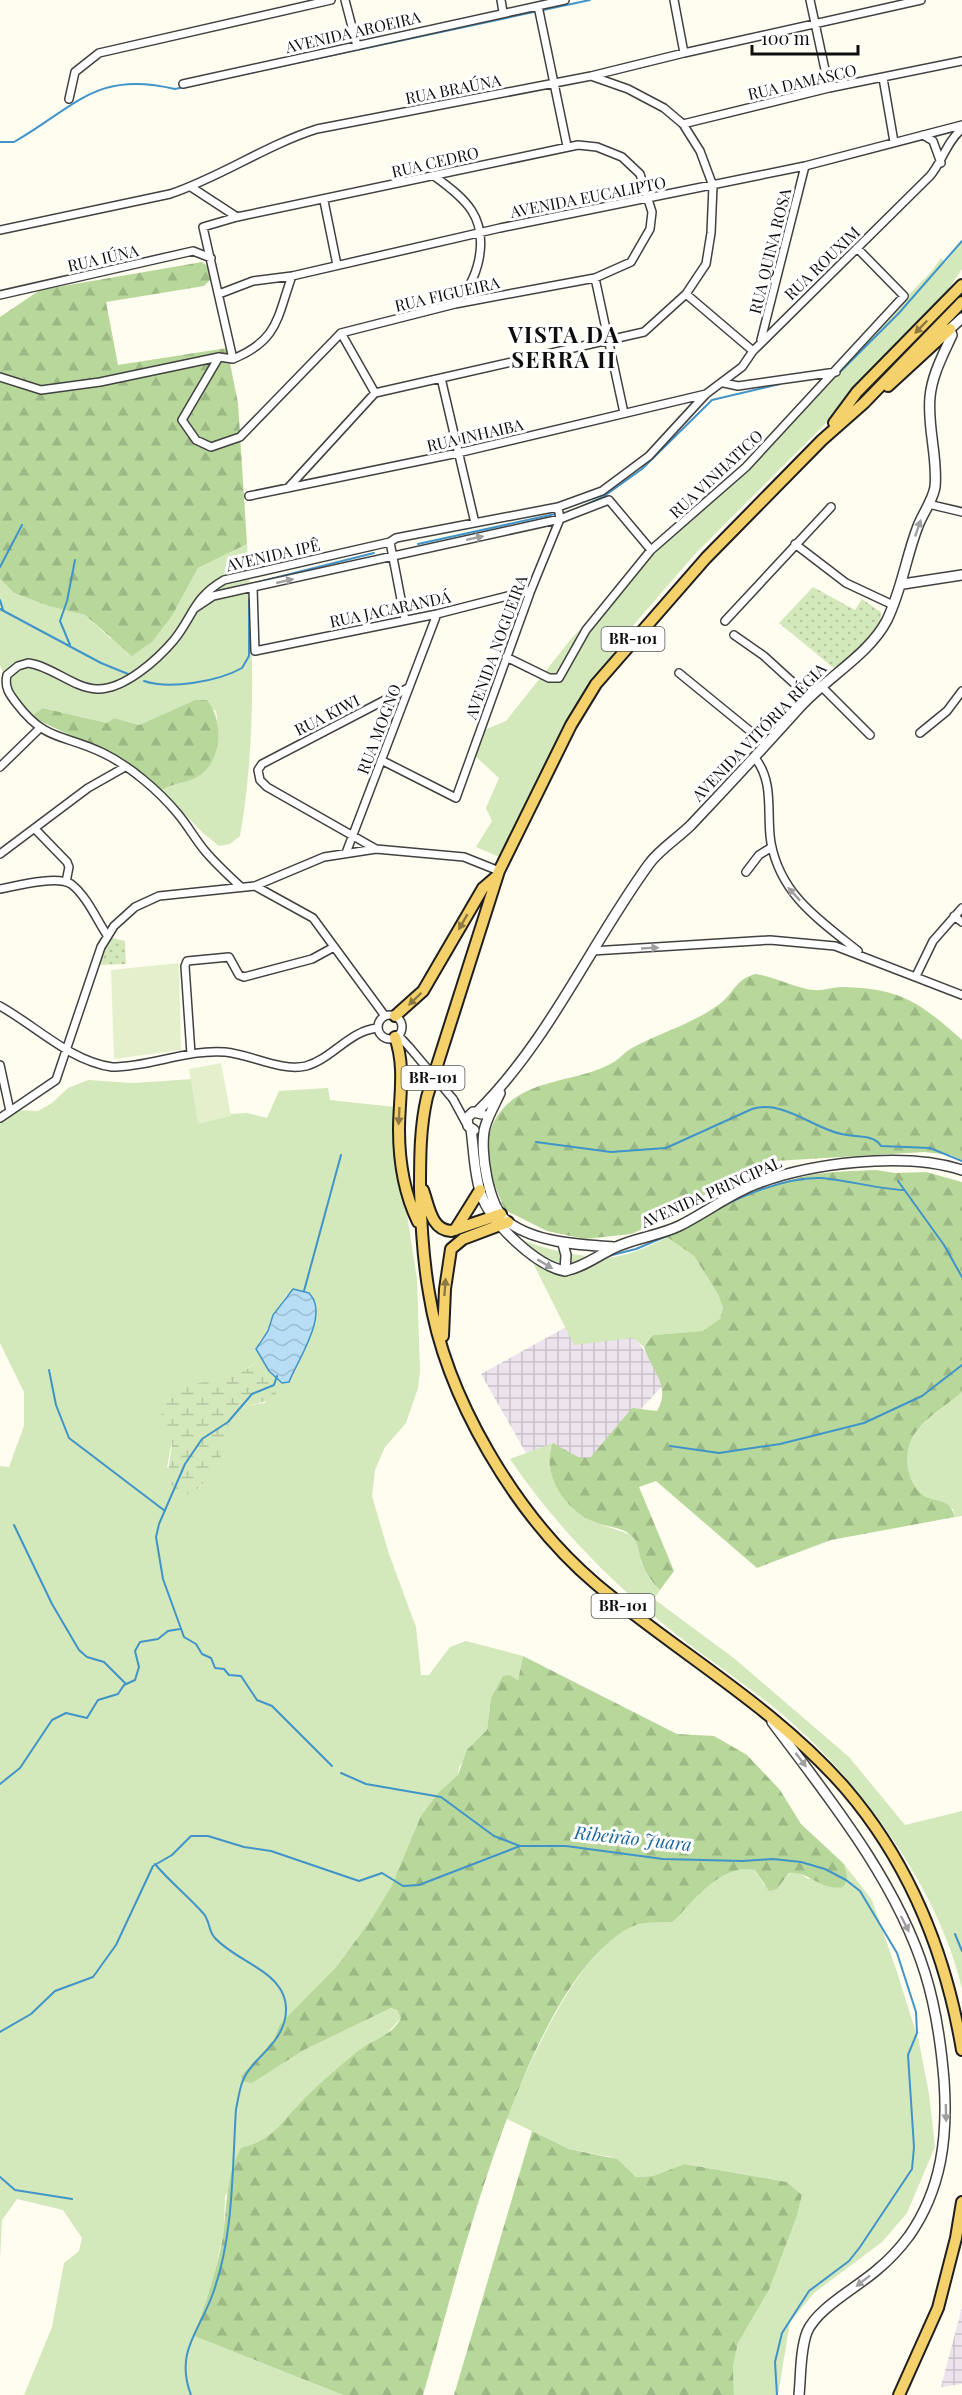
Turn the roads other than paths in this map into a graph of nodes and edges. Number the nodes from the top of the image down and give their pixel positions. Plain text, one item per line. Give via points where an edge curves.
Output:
1 (331, 0) edge
2 (345, 0) edge
3 (501, 0) edge
4 (565, 0) edge
5 (674, 0) edge
6 (810, 0) edge
7 (921, 0) edge
8 (539, 10) junction
9 (503, 12) junction
10 (815, 25) junction
11 (357, 46) junction
12 (684, 53) junction
13 (962, 61) edge
14 (591, 76) junction
15 (883, 78) junction
16 (183, 84) dead end
17 (552, 84) junction
18 (829, 88) junction
19 (69, 99) dead end
20 (683, 124) junction
21 (962, 127) edge
22 (923, 135) junction
23 (894, 142) junction
24 (567, 146) junction
25 (941, 163) junction
26 (805, 166) junction
27 (434, 176) junction
28 (713, 186) junction
29 (191, 187) junction
30 (650, 199) junction
31 (324, 201) junction
32 (237, 217) junction
33 (0, 230) edge
34 (482, 233) junction
35 (857, 248) junction
36 (211, 258) junction
37 (337, 266) junction
38 (292, 276) junction
39 (595, 278) junction
40 (962, 285) edge
41 (219, 294) junction
42 (686, 294) junction
43 (0, 295) edge
44 (962, 302) edge
45 (455, 304) junction
46 (962, 318) edge
47 (950, 329) junction
48 (341, 333) junction
49 (610, 341) junction
50 (761, 343) junction
51 (753, 351) junction
52 (219, 357) junction
53 (233, 359) junction
54 (836, 372) junction
55 (0, 377) edge
56 (441, 378) junction
57 (724, 383) junction
58 (375, 393) junction
59 (706, 394) junction
60 (864, 403) junction
61 (624, 413) junction
62 (822, 440) junction
63 (458, 453) junction
64 (288, 488) junction
65 (249, 496) dead end
66 (569, 502) junction
67 (928, 504) junction
68 (558, 507) junction
69 (831, 507) dead end
70 (962, 512) edge
71 (572, 515) junction
72 (560, 519) junction
73 (475, 523) junction
74 (390, 542) junction
75 (795, 544) junction
76 (651, 550) junction
77 (393, 556) junction
78 (962, 575) edge
79 (903, 584) junction
80 (253, 588) junction
81 (206, 590) junction
82 (531, 591) junction
83 (213, 596) junction
84 (893, 605) junction
85 (190, 611) junction
86 (437, 614) junction
87 (405, 620) junction
88 (725, 621) dead end
89 (734, 635) dead end
90 (506, 657) junction
91 (679, 673) dead end
92 (4, 677) edge
93 (821, 686) junction
94 (408, 688) junction
95 (962, 691) edge
96 (809, 697) junction
97 (39, 729) junction
98 (920, 732) dead end
99 (870, 735) dead end
100 (766, 744) junction
101 (755, 758) junction
102 (381, 760) junction
103 (0, 767) edge
104 (124, 767) junction
105 (36, 830) junction
106 (351, 836) junction
107 (772, 847) junction
108 (376, 849) junction
109 (346, 853) junction
110 (0, 854) edge
111 (746, 872) dead end
112 (498, 873) junction
113 (66, 882) junction
114 (255, 886) junction
115 (241, 887) junction
116 (0, 889) edge
117 (962, 908) edge
118 (954, 916) junction
119 (962, 922) edge
120 (837, 934) junction
121 (107, 935) junction
122 (835, 946) junction
123 (334, 947) junction
124 (592, 951) junction
125 (864, 956) junction
126 (916, 976) junction
127 (962, 995) edge
128 (0, 1006) edge
129 (390, 1016) junction
130 (378, 1028) junction
131 (397, 1036) junction
132 (68, 1050) junction
133 (191, 1054) junction
134 (0, 1065) edge
135 (503, 1086) junction
136 (454, 1101) junction
137 (10, 1111) junction
138 (475, 1112) junction
139 (0, 1118) edge
140 (485, 1126) junction
141 (469, 1127) junction
142 (962, 1170) edge
143 (420, 1181) junction
144 (480, 1190) junction
145 (501, 1220) junction
146 (422, 1229) junction
147 (455, 1230) junction
148 (563, 1244) junction
149 (615, 1247) junction
150 (565, 1271) junction
151 (443, 1346) junction
152 (765, 1713) junction
153 (962, 2050) edge
154 (962, 2202) edge
155 (959, 2234) edge
156 (799, 2395) edge
157 (899, 2395) edge

1 - 19 street via 99,53 75,72
2 - 11 street
3 - 9 street
4 - 8 street, AVENIDA AROEIRA
5 - 12 street
6 - 10 street
7 - 10 street, RUA BRAÚNA
8 - 9 street, AVENIDA AROEIRA
8 - 17 street
9 - 11 street, AVENIDA AROEIRA
10 - 12 street, RUA BRAÚNA
10 - 18 street
11 - 16 street, AVENIDA AROEIRA
12 - 14 street, RUA BRAÚNA
13 - 15 street, RUA DAMASCO
14 - 17 street, RUA BRAÚNA
14 - 20 street via 628,89 664,108
15 - 18 street, RUA DAMASCO
15 - 23 street
17 - 24 street
17 - 29 street, RUA BRAÚNA via 317,129
18 - 20 street, RUA DAMASCO
20 - 28 street via 700,151
21 - 22 street, AVENIDA EUCALIPTO
21 - 25 street, RUA ROUXIM
22 - 23 street, AVENIDA EUCALIPTO
22 - 25 street via 933,141
23 - 26 street, AVENIDA EUCALIPTO
24 - 27 street, RUA CEDRO
24 - 30 street, RUA CEDRO via 597,147 622,157 640,174
25 - 35 street, RUA ROUXIM
26 - 28 street, AVENIDA EUCALIPTO
26 - 50 street, RUA QUINA ROSA
27 - 31 street, RUA CEDRO
27 - 34 street via 465,200
28 - 30 street, AVENIDA EUCALIPTO
28 - 42 street via 706,264
29 - 32 street
29 - 33 street, RUA BRAÚNA
30 - 34 street, AVENIDA EUCALIPTO
30 - 39 street, RUA FIGUEIRA via 650,229 643,245 631,262
31 - 32 street, RUA CEDRO
31 - 37 street
32 - 36 street, RUA CEDRO via 203,227
34 - 37 street, AVENIDA EUCALIPTO
34 - 45 street via 476,271 468,290
35 - 50 street, RUA ROUXIM
35 - 54 street, RUA VINHATICO via 904,296
36 - 41 street
36 - 43 street, RUA IÚNA via 193,251
37 - 38 street, AVENIDA EUCALIPTO
38 - 41 street, AVENIDA EUCALIPTO via 253,281
38 - 53 street via 280,319 250,352
39 - 45 street, RUA FIGUEIRA
39 - 49 street
40 -> 62 main road, BR-101 via 857,392
41 - 53 street
42 - 49 street via 644,332
42 - 51 street
44 - 60 main road, BR-101
45 - 48 street, RUA FIGUEIRA
46 - 47 street
47 - 60 main road via 895,381
47 - 67 street, AVENIDA VITÓRIA RÉGIA via 932,380 936,474
48 - 52 street via 240,437 211,447 196,440 182,420
48 - 58 street
49 - 56 street
49 - 61 street
50 - 51 street, RUA ROUXIM
51 - 57 street, RUA ROUXIM
52 - 53 street
52 - 55 street via 41,390
54 - 57 street via 738,386
54 - 76 street, RUA VINHATICO via 746,467
56 - 58 street
56 - 63 street
57 - 59 street, AVENIDA IPÊ
58 - 64 street
59 - 61 street, RUA INHAIBA
59 - 66 street, AVENIDA IPÊ via 648,456 602,491
60 - 62 main road, BR-101
61 - 63 street, RUA INHAIBA
62 - 112 main road, BR-101 via 706,558 596,684 571,725
63 - 64 street, RUA INHAIBA
63 - 73 street
64 - 65 street, RUA INHAIBA
66 - 68 street, AVENIDA IPÊ
66 - 71 street
67 - 70 street
79 -> 67 street, AVENIDA VITÓRIA RÉGIA
68 - 72 street
68 - 73 street, AVENIDA IPÊ
69 - 75 street
71 - 72 street, AVENIDA IPÊ
71 - 76 street, AVENIDA IPÊ via 609,500
77 -> 72 street, AVENIDA IPÊ
72 - 82 street, AVENIDA NOGUEIRA
73 - 74 street, AVENIDA IPÊ
74 - 77 street
74 - 81 street, AVENIDA IPÊ via 234,576
75 - 84 street via 846,583
75 - 88 street
76 - 90 street, RUA VINHATICO via 586,630 557,679
80 -> 77 street, AVENIDA IPÊ
77 - 87 street
78 - 79 street
79 - 84 street, AVENIDA VITÓRIA RÉGIA
80 - 83 street, AVENIDA IPÊ
80 - 87 street, RUA JACARANDÁ via 255,651
81 - 83 street
81 - 85 street, AVENIDA IPÊ
82 - 86 street, RUA JACARANDÁ
82 - 90 street, AVENIDA NOGUEIRA
83 - 85 street, AVENIDA IPÊ
84 - 93 street, AVENIDA VITÓRIA RÉGIA via 886,622 863,649
85 - 92 street via 175,639 162,652 114,686 91,688 28,663
86 - 87 street, RUA JACARANDÁ
86 - 94 street, RUA MOGNO
89 - 96 street
90 - 102 street, AVENIDA NOGUEIRA via 456,798
91 - 100 street
92 - 97 street via 10,694
93 - 96 street, AVENIDA VITÓRIA RÉGIA
93 - 99 street
94 - 102 street, RUA MOGNO
94 - 106 street, RUA KIWI via 258,768 265,786
95 - 98 street via 947,711
96 - 100 street, AVENIDA VITÓRIA RÉGIA
97 - 103 street
97 - 104 street via 104,753
100 - 101 street, AVENIDA VITÓRIA RÉGIA
101 - 107 street via 768,788
101 - 124 street, AVENIDA VITÓRIA RÉGIA via 652,860
102 - 106 street, RUA MOGNO
104 - 105 street via 88,788
104 - 115 street via 172,807 205,852
105 - 110 street
105 - 113 street via 67,862
106 - 108 street
106 - 109 street, RUA MOGNO
107 - 111 street via 759,855
120 -> 107 street via 790,892
108 - 109 street
108 - 112 street via 464,857
109 - 114 street via 324,857
112 -> 129 main road via 483,888 423,991
112 - 143 main road, BR-101 via 427,1097
113 - 116 street
113 - 121 street via 76,890
114 - 115 street
114 - 123 street via 313,918
115 - 121 street via 159,896 135,907
117 - 118 street
118 - 119 street
118 - 126 street via 933,941
120 - 122 street
120 - 125 street
121 - 132 street
124 -> 122 street via 770,940
122 - 125 street
123 - 129 street
123 - 133 street via 312,959 244,977 229,957 187,961
124 - 135 street, AVENIDA VITÓRIA RÉGIA
125 - 126 street
126 - 127 street
128 - 132 street
129 - 130 street via 379,1022
129 - 131 street via 401,1023
130 - 131 street via 386,1038
130 - 133 street via 364,1031 313,1063 298,1067 226,1052
131 - 136 street, bridge
131 -> 146 main road via 402,1055 400,1149 408,1194
132 - 133 street via 112,1067
132 - 137 street via 51,1085
134 - 137 street
135 - 138 street, AVENIDA VITÓRIA RÉGIA
135 - 140 street, AVENIDA VITÓRIA RÉGIA
136 - 138 street
136 - 141 street
137 - 139 street
138 - 140 street via 484,1116
138 - 141 street via 467,1118
140 - 141 street via 481,1130
140 - 145 street via 485,1174
141 - 144 street
142 - 149 street, AVENIDA PRINCIPAL via 921,1161 795,1170 748,1188 666,1231
143 - 146 main road, BR-101
143 - 147 main road via 439,1228
144 - 145 street
144 - 147 main road
145 - 147 main road
145 - 148 street, AVENIDA PRINCIPAL
145 -> 150 street via 540,1261
151 -> 145 main road via 451,1249
146 - 151 main road, BR-101 via 429,1293
148 - 149 street, AVENIDA PRINCIPAL
148 - 150 street
149 - 150 street, AVENIDA PRINCIPAL via 593,1261
151 - 152 main road, BR-101 via 470,1413 496,1463 526,1509 562,1552 639,1620
152 - 153 main road, BR-101 via 847,1790 915,1893 944,1968
152 -> 156 street via 844,1818 911,1935 926,1976 940,2039 946,2112 942,2158 928,2205 894,2254 814,2321 804,2343
154 - 155 main road
155 - 157 main road via 938,2308

